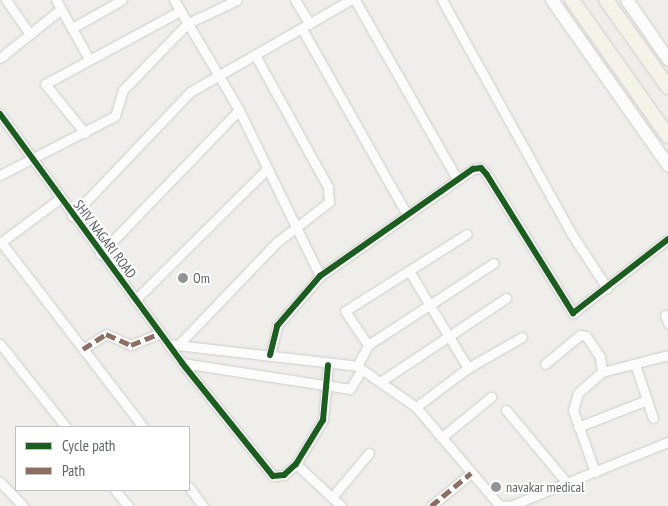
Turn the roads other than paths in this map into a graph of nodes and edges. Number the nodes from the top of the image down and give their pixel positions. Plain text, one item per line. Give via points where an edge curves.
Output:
1 (6, 0) edge
2 (56, 0) edge
3 (122, 0) edge
4 (175, 0) edge
5 (237, 0) edge
6 (295, 0) edge
7 (350, 0) edge
8 (355, 0) edge
9 (442, 0) edge
10 (552, 0) edge
11 (572, 0) edge
12 (606, 0) edge
13 (626, 0) edge
14 (111, 3) edge
15 (61, 9) junction
16 (180, 11) junction
17 (188, 23) junction
18 (310, 24) junction
19 (72, 28) junction
20 (302, 29) junction
21 (30, 34) junction
22 (255, 55) junction
23 (0, 58) edge
24 (89, 59) junction
25 (668, 59) edge
26 (220, 75) junction
27 (668, 87) edge
28 (239, 110) junction
29 (0, 114) edge
30 (85, 133) junction
31 (668, 136) edge
32 (31, 159) junction
33 (668, 165) edge
34 (266, 170) junction
35 (0, 175) edge
36 (457, 179) junction
37 (59, 199) junction
38 (406, 213) junction
39 (72, 216) junction
40 (294, 228) junction
41 (467, 234) dead end
42 (668, 239) edge
43 (1, 243) edge
44 (100, 254) junction
45 (494, 263) dead end
46 (409, 271) junction
47 (320, 276) junction
48 (607, 288) junction
49 (506, 298) dead end
50 (135, 300) junction
51 (430, 305) junction
52 (161, 334) junction
53 (448, 335) junction
54 (522, 337) dead end
55 (0, 344) edge
56 (168, 344) junction
57 (178, 345) junction
58 (368, 345) junction
59 (83, 349) junction
60 (270, 355) junction
61 (668, 355) edge
62 (182, 363) junction
63 (544, 364) dead end
64 (635, 364) junction
65 (328, 365) junction
66 (360, 367) junction
67 (468, 368) junction
68 (602, 372) junction
69 (382, 380) junction
70 (327, 384) junction
71 (491, 397) dead end
72 (647, 400) junction
73 (416, 408) junction
74 (506, 410) dead end
75 (653, 418) dead end
76 (65, 426) edge
77 (142, 426) edge
78 (578, 427) junction
79 (441, 438) junction
80 (668, 442) edge
81 (369, 453) dead end
82 (296, 464) junction
83 (594, 472) junction
84 (470, 474) junction
85 (0, 482) edge
86 (567, 483) junction
87 (190, 488) edge
88 (116, 491) edge
89 (333, 496) junction
90 (527, 503) edge
91 (23, 506) edge
92 (128, 506) edge
93 (204, 506) edge
94 (341, 506) edge
95 (431, 506) edge

1 - 21 street
2 - 15 street
3 - 14 street
4 - 16 street
5 - 17 street
6 - 18 street
7 - 18 street
8 - 36 street
9 - 48 street via 571,232
10 - 33 street
11 - 31 main road
12 - 27 main road
13 - 25 street
14 - 19 street
15 - 19 street
15 - 21 street
16 - 17 street
16 - 24 street
17 - 26 street
17 - 30 street via 123,90 115,116
18 - 20 street
19 - 24 street
20 - 22 street
20 - 38 street
21 - 23 street
22 - 26 street
22 - 40 street via 330,196 324,208
24 - 30 street via 45,84
26 - 28 street
26 - 39 street via 174,106
28 - 34 street
28 - 44 street
29 - 32 street, SHIV NAGARI ROAD
30 - 32 street
32 - 35 street
32 - 37 street, SHIV NAGARI ROAD
34 - 40 street
34 - 50 street
36 - 38 street
36 - 48 street via 473,169 481,168 487,175 569,311 578,313
37 - 39 street, SHIV NAGARI ROAD
37 - 43 street
38 - 47 street
39 - 44 street, SHIV NAGARI ROAD
40 - 47 street
40 - 57 street
41 - 46 street
42 - 48 street
43 - 59 street
44 - 50 street, SHIV NAGARI ROAD
45 - 51 street
46 - 51 street
46 - 58 street via 344,311
47 - 60 street via 277,326
49 - 53 street
50 - 52 street, SHIV NAGARI ROAD
51 - 53 street
51 - 58 street
52 - 56 street, SHIV NAGARI ROAD
52 - 59 street via 131,345 106,334
53 - 67 street
53 - 69 street
54 - 67 street
55 - 76 street
56 - 57 street
56 - 62 street, SHIV NAGARI ROAD
57 - 60 street
58 - 66 street
59 - 77 street
60 - 65 street
61 - 64 street
62 - 70 street
62 - 82 street, SHIV NAGARI ROAD via 267,472 279,477
63 - 68 street via 580,335 586,336 600,357
64 - 68 street
64 - 72 street
65 - 66 street
65 - 70 street
66 - 69 street
66 - 70 street via 353,389
67 - 73 street
68 - 78 street via 574,400
69 - 73 street
70 - 82 street via 323,420
71 - 79 street
72 - 75 street
72 - 78 street
73 - 79 street
74 - 86 street
78 - 83 street
79 - 84 street
80 - 83 street
81 - 89 street
82 - 89 street
83 - 86 street
84 - 90 street via 499,505
84 - 95 street
85 - 91 street
86 - 90 street
87 - 93 street
88 - 92 street
89 - 94 street

